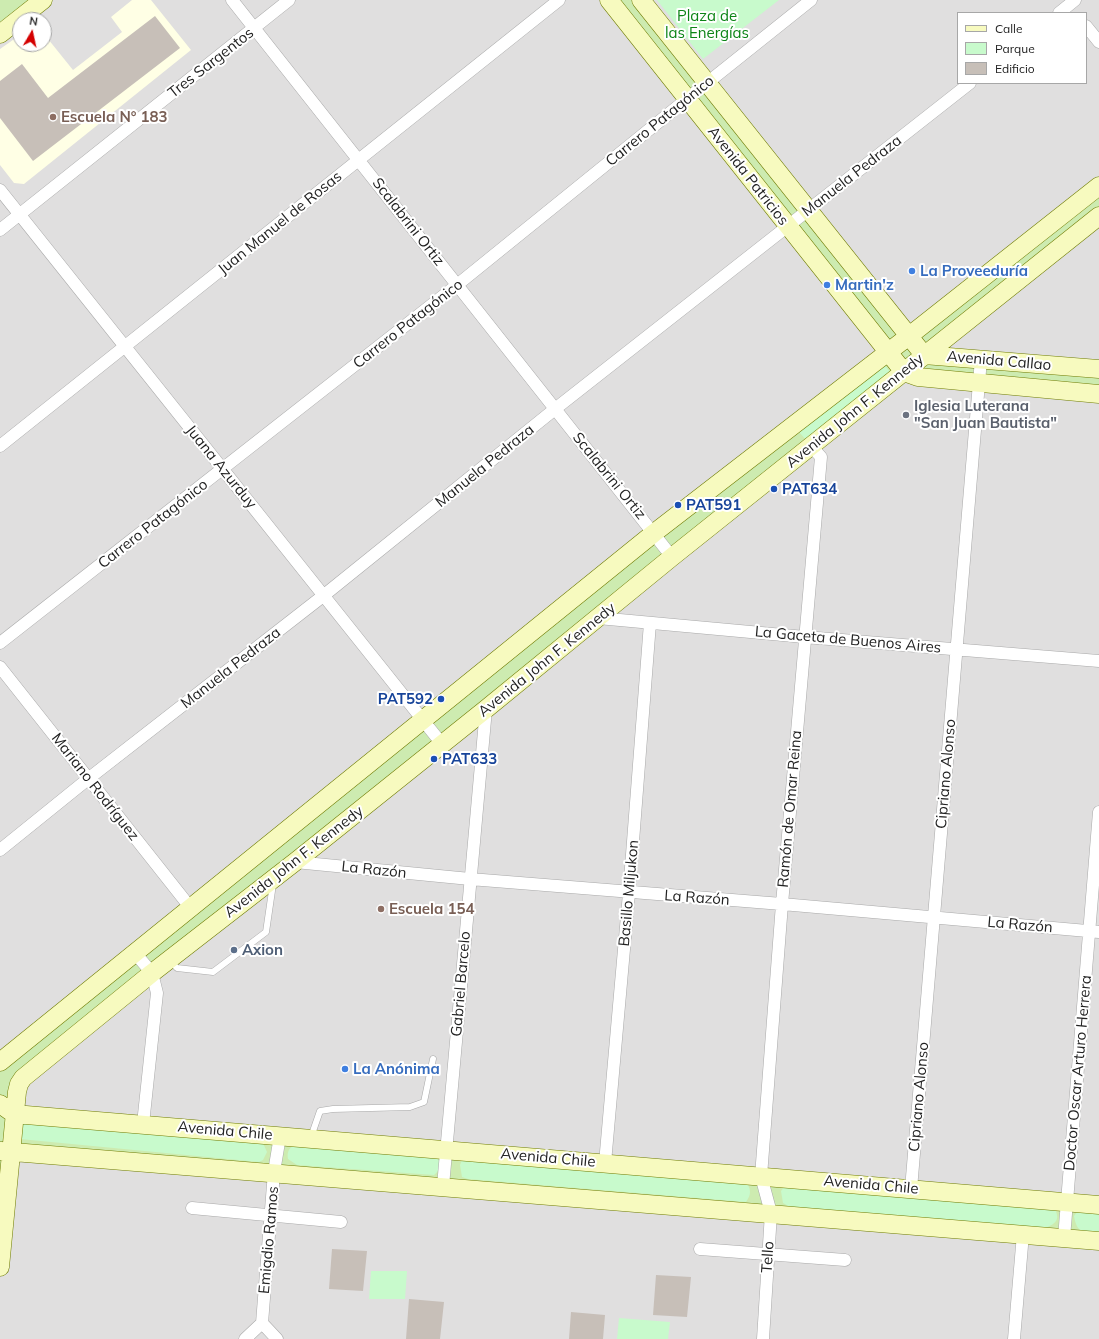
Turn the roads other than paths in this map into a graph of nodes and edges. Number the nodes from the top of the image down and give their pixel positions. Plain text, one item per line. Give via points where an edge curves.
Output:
1 (43, 0) edge
2 (232, 0) edge
3 (289, 0) edge
4 (559, 0) edge
5 (609, 0) edge
6 (641, 0) edge
7 (812, 0) edge
8 (1071, 4) edge
9 (1060, 12) edge
10 (1087, 27) edge
11 (255, 28) junction
12 (0, 34) edge
13 (1099, 42) edge
14 (707, 84) junction
15 (969, 84) edge
16 (687, 99) junction
17 (359, 160) junction
18 (1099, 186) edge
19 (0, 190) edge
20 (809, 211) junction
21 (20, 215) junction
22 (1099, 216) edge
23 (788, 226) junction
24 (0, 230) edge
25 (457, 286) junction
26 (909, 336) junction
27 (125, 347) junction
28 (888, 352) junction
29 (924, 355) junction
30 (981, 359) junction
31 (1099, 369) edge
32 (904, 372) junction
33 (980, 383) junction
34 (1099, 394) edge
35 (555, 409) junction
36 (0, 446) edge
37 (811, 446) junction
38 (223, 470) junction
39 (654, 533) junction
40 (672, 557) junction
41 (324, 596) junction
42 (598, 618) junction
43 (650, 623) junction
44 (805, 637) junction
45 (0, 643) edge
46 (957, 649) junction
47 (1099, 661) edge
48 (0, 667) edge
49 (486, 710) junction
50 (423, 720) junction
51 (442, 744) junction
52 (88, 779) junction
53 (1099, 812) edge
54 (0, 850) edge
55 (295, 862) junction
56 (274, 878) junction
57 (470, 879) junction
58 (629, 893) junction
59 (782, 904) junction
60 (190, 907) junction
61 (934, 917) junction
62 (1094, 932) edge
63 (135, 953) junction
64 (168, 960) junction
65 (152, 972) junction
66 (433, 1059) dead end
67 (0, 1062) edge
68 (7, 1109) edge
69 (143, 1124) junction
70 (280, 1136) junction
71 (311, 1138) junction
72 (8, 1145) edge
73 (446, 1150) junction
74 (605, 1163) junction
75 (274, 1172) junction
76 (761, 1176) junction
77 (443, 1186) junction
78 (911, 1189) junction
79 (1067, 1202) junction
80 (1099, 1205) edge
81 (192, 1208) dead end
82 (771, 1213) junction
83 (270, 1215) junction
84 (341, 1222) dead end
85 (1023, 1234) junction
86 (1064, 1238) junction
87 (1099, 1241) edge
88 (700, 1249) dead end
89 (769, 1254) junction
90 (845, 1260) dead end
91 (0, 1267) edge
92 (262, 1323) junction
93 (245, 1339) edge
94 (278, 1339) edge
95 (763, 1339) edge
96 (1014, 1339) edge

1 - 12 main road
2 - 11 street, Scalabrini Ortiz
3 - 11 street, Tres Sargentos
4 - 17 street, Juan Manuel de Rosas
5 - 16 main road, Avenida Patricios
6 - 14 main road, Avenida Patricios
7 - 14 street, Carrero Patagónico
8 - 9 street
10 - 13 street
11 - 17 street, Scalabrini Ortiz
11 - 21 street, Tres Sargentos
14 - 16 street, Carrero Patagónico
14 - 20 main road, Avenida Patricios
15 - 20 street, Manuela Pedraza
16 - 23 main road, Avenida Patricios
16 - 25 street, Carrero Patagónico
17 - 25 street, Scalabrini Ortiz
17 - 27 street, Juan Manuel de Rosas
18 - 26 main road, Avenida John F. Kennedy
19 - 21 street, Juana Azurduy
20 - 23 street, Manuela Pedraza
20 - 26 main road, Avenida Patricios
21 - 24 street, Tres Sargentos
21 - 27 street, Juana Azurduy
22 - 29 main road, Avenida John F. Kennedy
23 - 28 main road, Avenida Patricios
23 - 35 street, Manuela Pedraza
25 - 35 street, Scalabrini Ortiz
25 - 38 street, Carrero Patagónico
26 - 28 main road, Avenida John F. Kennedy
26 - 29 main road
27 - 36 street, Juan Manuel de Rosas
27 - 38 street, Juana Azurduy
28 - 32 main road
28 - 39 main road, Avenida John F. Kennedy
29 - 30 main road, Avenida Callao
29 - 32 main road, Avenida John F. Kennedy
30 - 31 main road, Avenida Callao
30 - 33 street, Cipriano Alonso
32 - 33 main road, Avenida Callao via 918,377
32 - 37 main road, Avenida John F. Kennedy
33 - 34 main road, Avenida Callao
33 - 46 street, Cipriano Alonso
35 - 39 street, Scalabrini Ortiz
35 - 41 street, Manuela Pedraza
37 - 40 main road, Avenida John F. Kennedy
37 - 44 street, Ramón de Omar Reina via 821,457
38 - 41 street, Juana Azurduy
38 - 45 street, Carrero Patagónico
39 - 40 street, Scalabrini Ortiz
39 - 50 main road, Avenida John F. Kennedy
40 - 42 main road, Avenida John F. Kennedy
41 - 50 street, Juana Azurduy
41 - 52 street, Manuela Pedraza
42 - 43 street, La Gaceta de Buenos Aires
42 - 49 main road, Avenida John F. Kennedy
43 - 44 street, La Gaceta de Buenos Aires
43 - 58 street, Basillo Miljukon
44 - 46 street, La Gaceta de Buenos Aires
44 - 59 street, Ramón de Omar Reina
46 - 47 street, La Gaceta de Buenos Aires
46 - 61 street, Cipriano Alonso
48 - 52 street, Mariano Rodríguez
49 - 51 main road, Avenida John F. Kennedy
49 - 57 street, Gabriel Barcelo
50 - 51 street, Juana Azurduy
50 - 60 main road, Avenida John F. Kennedy
51 - 55 main road, Avenida John F. Kennedy
52 - 54 street, Manuela Pedraza
52 - 60 street, Mariano Rodríguez
53 - 62 street, Doctor Oscar Arturo Herrera
55 - 56 main road, Avenida John F. Kennedy
55 - 57 street, La Razón
56 - 64 main road, Avenida John F. Kennedy
56 - 64 lane via 266,932 213,972 177,968
57 - 58 street, La Razón
57 - 73 street, Gabriel Barcelo
58 - 59 street, La Razón
58 - 74 street, Basillo Miljukon
59 - 61 street, La Razón
59 - 76 street, Ramón de Omar Reina
60 - 63 main road, Avenida John F. Kennedy
61 - 62 street, La Razón
61 - 78 street, Cipriano Alonso
62 - 79 street, Doctor Oscar Arturo Herrera
63 - 65 street
63 - 67 main road, Avenida John F. Kennedy
64 - 65 main road, Avenida John F. Kennedy
65 - 68 main road, Avenida John F. Kennedy via 23,1078
65 - 69 street via 157,993
66 - 71 lane via 424,1102 410,1107 320,1111
68 - 69 main road, Avenida Chile
68 - 72 main road, Avenida John F. Kennedy
69 - 70 main road, Avenida Chile
70 - 71 main road, Avenida Chile
70 - 75 street, Emigdio Ramos
71 - 73 main road, Avenida Chile
72 - 75 main road
72 - 91 main road, Avenida John F. Kennedy
73 - 74 main road, Avenida Chile
73 - 77 street, Gabriel Barcelo
74 - 76 main road, Avenida Chile
75 - 77 main road
75 - 83 street, Emigdio Ramos
76 - 78 main road, Avenida Chile
76 - 82 street, Tello
77 - 82 main road
78 - 79 main road, Avenida Chile
79 - 80 main road, Avenida Chile
79 - 86 street, Doctor Oscar Arturo Herrera
81 - 83 street
82 - 85 main road
82 - 89 street, Tello
83 - 84 street
83 - 92 street, Emigdio Ramos
85 - 86 main road
85 - 96 street
86 - 87 main road
88 - 89 street
89 - 90 street
89 - 95 street, Tello
92 - 93 street
92 - 94 street

